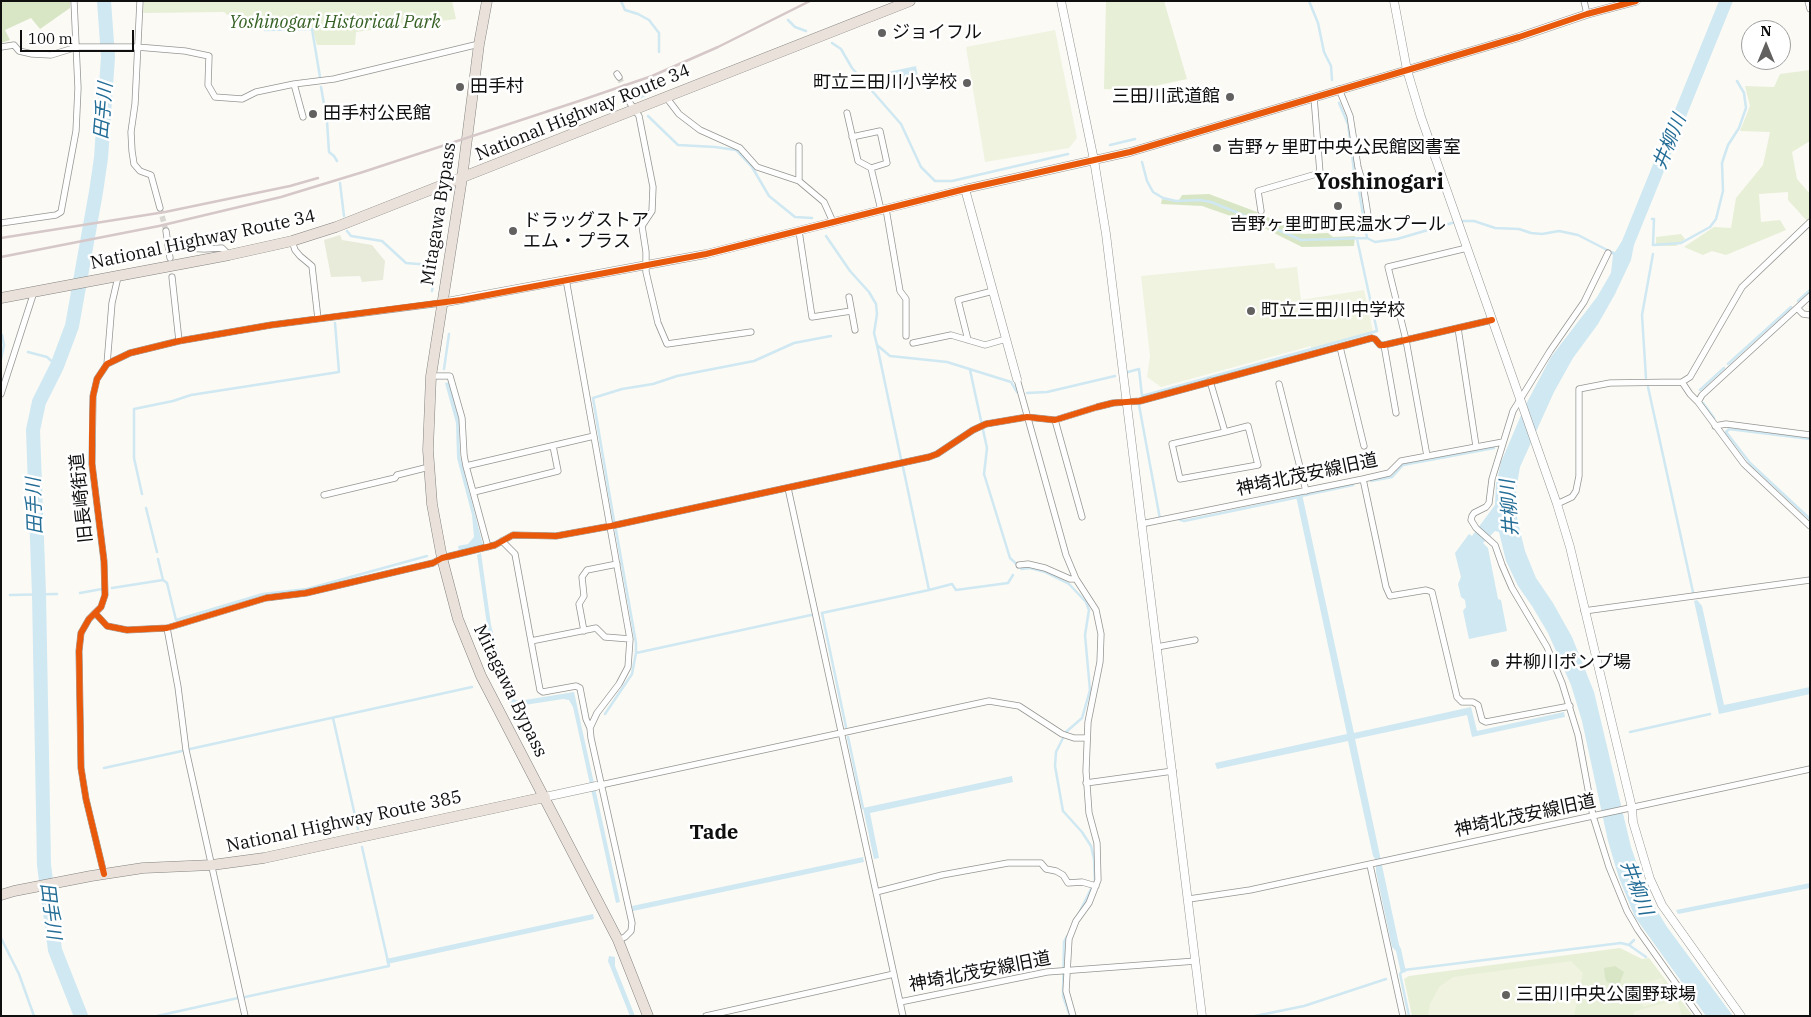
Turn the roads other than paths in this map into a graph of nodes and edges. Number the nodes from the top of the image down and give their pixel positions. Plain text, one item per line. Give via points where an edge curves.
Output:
1 (74, 1) edge
2 (140, 1) edge
3 (487, 1) edge
4 (910, 1) edge
5 (1061, 1) edge
6 (1394, 1) edge
7 (1584, 1) edge
8 (1636, 1) edge
9 (1808, 1) edge
10 (1810, 9) edge
11 (1587, 14) junction
12 (479, 44) junction
13 (1, 46) edge
14 (77, 47) junction
15 (137, 47) junction
16 (1406, 70) junction
17 (294, 84) junction
18 (1339, 89) junction
19 (625, 90) tunnel mouth
20 (666, 97) junction
21 (1314, 97) junction
22 (635, 109) junction
23 (847, 113) dead end
24 (303, 117) dead end
25 (852, 137) junction
26 (799, 146) dead end
27 (1094, 160) junction
28 (871, 168) junction
29 (462, 178) junction
30 (799, 181) junction
31 (965, 189) junction
32 (160, 208) tunnel mouth
33 (884, 209) junction
34 (1261, 211) dead end
35 (833, 222) junction
36 (1810, 222) edge
37 (1, 223) edge
38 (1370, 228) dead end
39 (166, 231) tunnel mouth
40 (799, 231) junction
41 (292, 241) junction
42 (169, 247) junction
43 (1467, 248) junction
44 (1608, 253) dead end
45 (229, 255) junction
46 (170, 258) dead end
47 (646, 266) junction
48 (118, 277) junction
49 (172, 277) dead end
50 (566, 279) junction
51 (993, 291) junction
52 (34, 292) junction
53 (1810, 296) edge
54 (849, 297) dead end
55 (1, 298) edge
56 (441, 303) junction
57 (1797, 308) junction
58 (851, 311) junction
59 (1810, 315) edge
60 (318, 319) junction
61 (1492, 320) junction
62 (1458, 328) junction
63 (854, 330) dead end
64 (751, 332) dead end
65 (906, 336) dead end
66 (1006, 339) junction
67 (968, 340) junction
68 (1406, 340) junction
69 (179, 341) junction
70 (913, 343) dead end
71 (1384, 346) junction
72 (1340, 347) junction
73 (107, 364) junction
74 (431, 376) junction
75 (1017, 379) joint
76 (1210, 381) junction
77 (1682, 382) junction
78 (1278, 384) dead end
79 (1, 394) edge
80 (1698, 402) junction
81 (1126, 403) junction
82 (1522, 403) junction
83 (1396, 413) dead end
84 (1028, 417) junction
85 (1055, 420) junction
86 (1715, 426) junction
87 (1224, 432) junction
88 (1810, 435) edge
89 (594, 436) junction
90 (1503, 442) junction
91 (553, 446) junction
92 (1364, 446) dead end
93 (1476, 446) junction
94 (1426, 456) junction
95 (466, 466) junction
96 (429, 467) junction
97 (1363, 479) junction
98 (788, 488) junction
99 (1306, 491) junction
100 (474, 492) junction
101 (324, 495) dead end
102 (1557, 504) junction
103 (1082, 518) dead end
104 (1141, 524) junction
105 (610, 526) junction
106 (1810, 526) edge
107 (502, 541) junction
108 (488, 547) junction
109 (442, 558) junction
110 (617, 564) junction
111 (1019, 566) dead end
112 (1076, 579) junction
113 (1810, 580) edge
114 (1584, 611) junction
115 (95, 613) junction
116 (167, 628) junction
117 (584, 630) junction
118 (630, 639) junction
119 (1195, 640) dead end
120 (531, 641) junction
121 (1157, 647) junction
122 (1570, 706) junction
123 (590, 728) junction
124 (842, 733) junction
125 (1086, 738) junction
126 (1810, 769) edge
127 (1173, 771) junction
128 (1086, 783) junction
129 (595, 786) junction
130 (544, 796) junction
131 (1629, 809) junction
132 (1596, 816) junction
133 (1376, 864) junction
134 (212, 865) junction
135 (104, 874) junction
136 (1094, 885) junction
137 (876, 892) junction
138 (1, 895) edge
139 (1189, 900) junction
140 (618, 940) junction
141 (1196, 961) junction
142 (1063, 971) junction
143 (894, 974) junction
144 (900, 1002) junction
145 (245, 1016) edge
146 (648, 1016) edge
147 (706, 1016) edge
148 (903, 1016) edge
149 (1073, 1016) edge
150 (1202, 1016) edge
151 (1403, 1016) edge
152 (1699, 1016) edge
153 (1741, 1016) edge

1 - 14 street
2 - 15 street
3 - 12 highway, Mitagawa Bypass
4 - 20 highway, National Highway Route 34
5 - 27 street
6 - 16 street
7 - 11 street
8 - 11 street
9 - 10 street
11 - 16 street
12 - 17 street via 334,79
12 - 29 highway, Mitagawa Bypass
13 - 14 street via 14,45 19,51 51,55
14 - 15 street
14 - 37 street via 76,131 61,212
15 - 17 street via 209,56 208,85 215,98 242,99 256,92
15 - 32 street via 132,151 134,164 151,175
16 - 18 street
16 - 43 street
17 - 24 street
18 - 21 street
18 - 38 street via 1350,116
19 - 22 street
20 - 22 highway, National Highway Route 34
20 - 30 street via 679,114 700,130 740,148 758,168
21 - 27 street
21 - 34 street via 1320,173 1258,191
22 - 29 highway, National Highway Route 34
22 - 47 street via 653,187 652,211 642,226
23 - 25 street
25 - 28 street via 858,161
25 - 28 street via 880,131 886,162
26 - 30 street
27 - 31 street
27 - 81 street
28 - 33 street
29 - 41 highway, National Highway Route 34 via 336,228
29 - 56 highway, Mitagawa Bypass
30 - 35 street via 824,202
31 - 33 street
31 - 51 street
33 - 35 street
33 - 65 street via 900,291 906,299
35 - 40 street
36 - 77 street via 1742,287 1690,377
39 - 42 street
40 - 47 street
40 - 58 street via 812,317
41 - 45 highway, National Highway Route 34
41 - 60 street via 295,250 312,266
42 - 45 street via 222,248
42 - 46 street
43 - 61 street
43 - 68 street via 1388,267
44 - 82 street via 1584,302 1550,351
45 - 48 highway, National Highway Route 34
47 - 50 street
47 - 64 street via 658,323 667,344
48 - 52 highway, National Highway Route 34
48 - 73 street via 112,303
49 - 69 street
50 - 56 street
50 - 89 street
51 - 66 street
51 - 67 street via 958,300
52 - 55 highway, National Highway Route 34
52 - 79 street
53 - 57 street
54 - 58 street
56 - 60 street
56 - 74 highway, Mitagawa Bypass
57 - 59 street
57 - 80 street
58 - 63 street
60 - 69 street
61 - 62 street
61 - 82 street
62 - 68 street
62 - 93 street
66 - 67 street via 985,344
66 - 75 street
67 - 70 street via 951,336
68 - 71 street
68 - 94 street
69 - 73 street via 130,353
71 - 72 street via 1372,338
71 - 83 street
72 - 76 street
72 - 92 street
73 - 115 street, 旧長崎街道 via 97,379 93,396 92,464 105,595
74 - 95 street via 450,376 462,418
74 - 96 highway, Mitagawa Bypass
75 - 84 street
76 - 81 street
76 - 87 street
77 - 80 street
77 - 102 street via 1610,384 1579,389 1579,476 1572,497
78 - 99 street
80 - 86 street
81 - 85 street via 1113,403
81 - 104 street
82 - 90 street via 1513,411
82 - 102 street
84 - 85 street
84 - 98 street via 983,425 929,457
84 - 112 street via 1066,555
85 - 103 street
86 - 88 street via 1726,424
86 - 106 street via 1744,464
87 - 87 street via 1248,426 1258,465 1180,479 1172,444
89 - 91 street
89 - 105 street
90 - 93 street, 神埼北茂安線旧道
90 - 122 street via 1489,503 1472,516 1472,524 1495,544 1512,588 1547,647
91 - 95 street
91 - 100 street via 558,471
93 - 94 street, 神埼北茂安線旧道
94 - 97 street, 神埼北茂安線旧道 via 1401,461 1389,473
95 - 100 street
96 - 101 street
96 - 109 highway, Mitagawa Bypass
97 - 99 street, 神埼北茂安線旧道
97 - 122 street via 1386,587 1390,596 1426,590 1432,592 1456,697 1462,702 1478,705 1482,720 1486,722
98 - 105 street
98 - 124 street
99 - 104 street, 神埼北茂安線旧道
100 - 108 street
102 - 114 street
104 - 121 street
105 - 107 street via 556,536 520,534
105 - 110 street
107 - 108 street
107 - 120 street via 515,554
108 - 109 street
109 - 116 street via 433,563 306,592 266,598
109 - 130 highway, Mitagawa Bypass via 458,619 481,676
110 - 117 street via 587,570 582,577 584,596 580,604
110 - 118 street
111 - 112 street via 1028,564
112 - 125 street via 1096,610 1101,634 1100,662
113 - 114 street
114 - 131 street
115 - 116 street via 107,626 128,630
115 - 135 street, 旧長崎街道 via 81,633 79,651 81,768
116 - 134 street via 186,750
117 - 118 street via 596,628 605,637
117 - 120 street
118 - 123 street via 628,667
119 - 121 street
120 - 123 street via 540,690 580,688
121 - 127 street
122 - 132 street
123 - 129 street
124 - 125 street via 989,700 1019,706 1065,735
124 - 129 street
124 - 137 street
125 - 128 street
126 - 131 street, 神埼北茂安線旧道
127 - 128 street
127 - 139 street
128 - 136 street via 1098,854 1099,870
129 - 130 street
129 - 140 street via 632,923 631,931
130 - 134 highway, National Highway Route 385 via 264,858
130 - 140 highway, Mitagawa Bypass
131 - 132 street, 神埼北茂安線旧道
131 - 153 street via 1650,879 1662,905
132 - 133 street, 神埼北茂安線旧道
132 - 152 street via 1609,867 1627,911
133 - 139 street, 神埼北茂安線旧道
133 - 151 street
134 - 135 highway, National Highway Route 385 via 143,868
134 - 145 street
135 - 138 highway, National Highway Route 385
136 - 137 street via 1068,883 1063,875 1046,869 1041,863 1008,863
136 - 142 street via 1089,903 1076,921 1069,939
137 - 143 street
139 - 141 street
140 - 146 highway, Mitagawa Bypass
141 - 142 street, 神埼北茂安線旧道
141 - 150 street
142 - 144 street, 神埼北茂安線旧道
142 - 149 street
143 - 144 street, 神埼北茂安線旧道
143 - 147 street, 神埼北茂安線旧道
144 - 148 street

